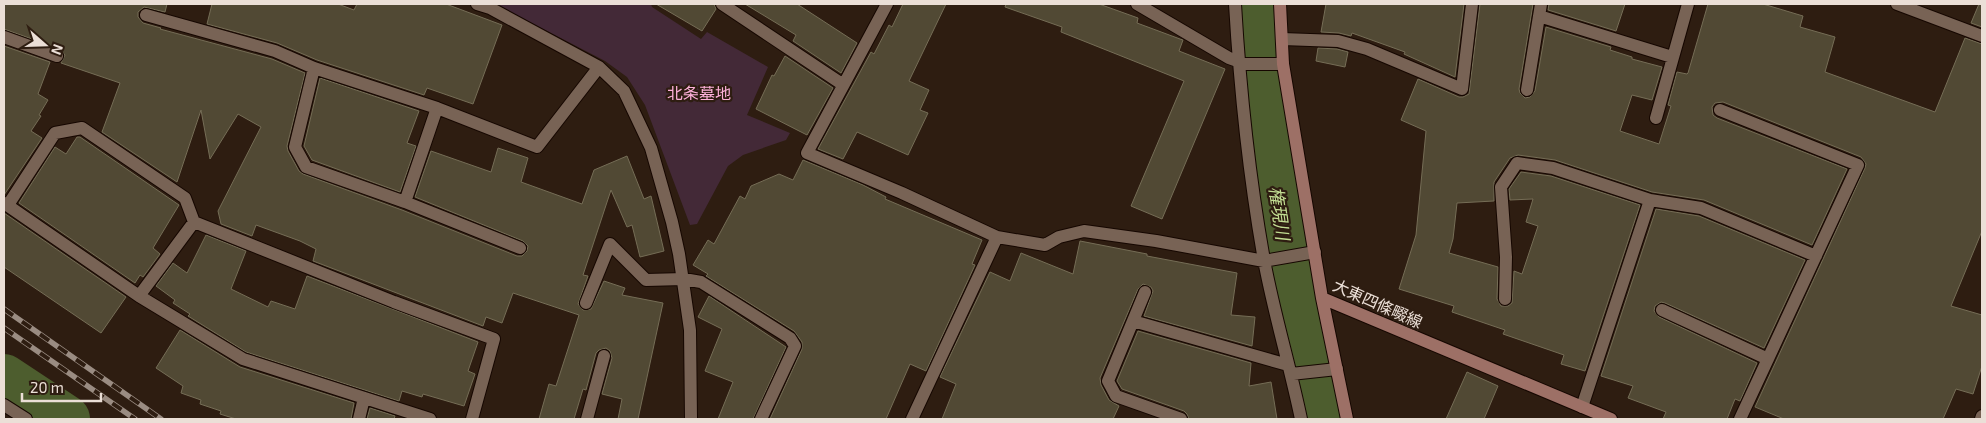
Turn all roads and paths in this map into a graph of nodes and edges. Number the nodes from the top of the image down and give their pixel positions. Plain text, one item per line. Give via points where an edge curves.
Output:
1 (477, 4) edge
2 (722, 4) edge
3 (887, 4) edge
4 (1137, 4) edge
5 (1235, 4) edge
6 (1280, 4) edge
7 (1472, 4) edge
8 (1688, 4) edge
9 (1897, 4) edge
10 (1540, 10) edge
11 (146, 15) dead end
12 (1982, 36) edge
13 (4, 37) edge
14 (1282, 39) junction
15 (57, 56) dead end
16 (1672, 57) junction
17 (1242, 63) junction
18 (1282, 64) junction
19 (599, 67) junction
20 (314, 68) junction
21 (842, 84) junction
22 (1527, 90) dead end
23 (437, 108) junction
24 (1720, 110) dead end
25 (1656, 118) dead end
26 (1650, 200) junction
27 (405, 202) junction
28 (6, 204) edge
29 (194, 222) junction
30 (997, 237) junction
31 (520, 248) dead end
32 (1315, 252) junction
33 (1816, 256) junction
34 (1268, 260) junction
35 (684, 279) junction
36 (1144, 292) dead end
37 (139, 296) junction
38 (1322, 298) junction
39 (1505, 299) dead end
40 (586, 303) dead end
41 (1662, 310) dead end
42 (1133, 320) junction
43 (604, 356) dead end
44 (1768, 359) junction
45 (1336, 369) junction
46 (1291, 371) junction
47 (364, 398) junction
48 (4, 404) edge
49 (1582, 408) junction
50 (26, 419) edge
51 (359, 419) edge
52 (430, 419) edge
53 (472, 419) edge
54 (587, 419) edge
55 (691, 419) edge
56 (761, 419) edge
57 (912, 419) edge
58 (1181, 419) edge
59 (1301, 419) edge
60 (1347, 419) edge
61 (1611, 419) edge
62 (1740, 419) edge

1 - 19 street
2 - 21 street
3 - 21 street
4 - 17 street
5 - 17 street
6 - 14 main road, 大東四條畷線
7 - 14 street via 1462,90 1367,49 1338,41
8 - 16 street
9 - 12 street
10 - 16 street
10 - 22 street
11 - 20 street via 275,52
13 - 15 street
14 - 18 main road, 大東四條畷線
16 - 25 street
17 - 18 street
17 - 34 street via 1251,174
18 - 32 main road, 大東四條畷線
19 - 23 street via 538,147
19 - 35 street via 624,91 650,148 672,222
20 - 23 street
20 - 27 street via 295,147 306,167
21 - 30 street via 807,153
23 - 27 street
24 - 33 street via 1858,165
26 - 33 street via 1701,208
26 - 39 street via 1553,168 1517,163 1501,188 1506,257
26 - 49 street
27 - 31 street
28 - 29 street via 55,132 82,128 185,198
28 - 37 street
29 - 37 street
29 - 53 street via 494,340
30 - 34 street via 1045,245 1059,237 1084,232
30 - 57 street
32 - 34 street
32 - 38 main road, 大東四條畷線
33 - 44 street
34 - 46 street
35 - 40 street via 646,280 610,244
35 - 55 street via 690,330
35 - 56 street via 701,282 790,338 795,346
36 - 42 street
37 - 47 street via 243,359
38 - 45 main road
38 - 49 main road, 大東四條畷線
41 - 44 street
42 - 46 street
42 - 58 street via 1108,381 1116,396
43 - 54 street
44 - 62 street
45 - 46 street
45 - 60 main road
46 - 59 street
47 - 51 street
47 - 52 street
48 - 50 street
49 - 61 main road, 大東四條畷線

